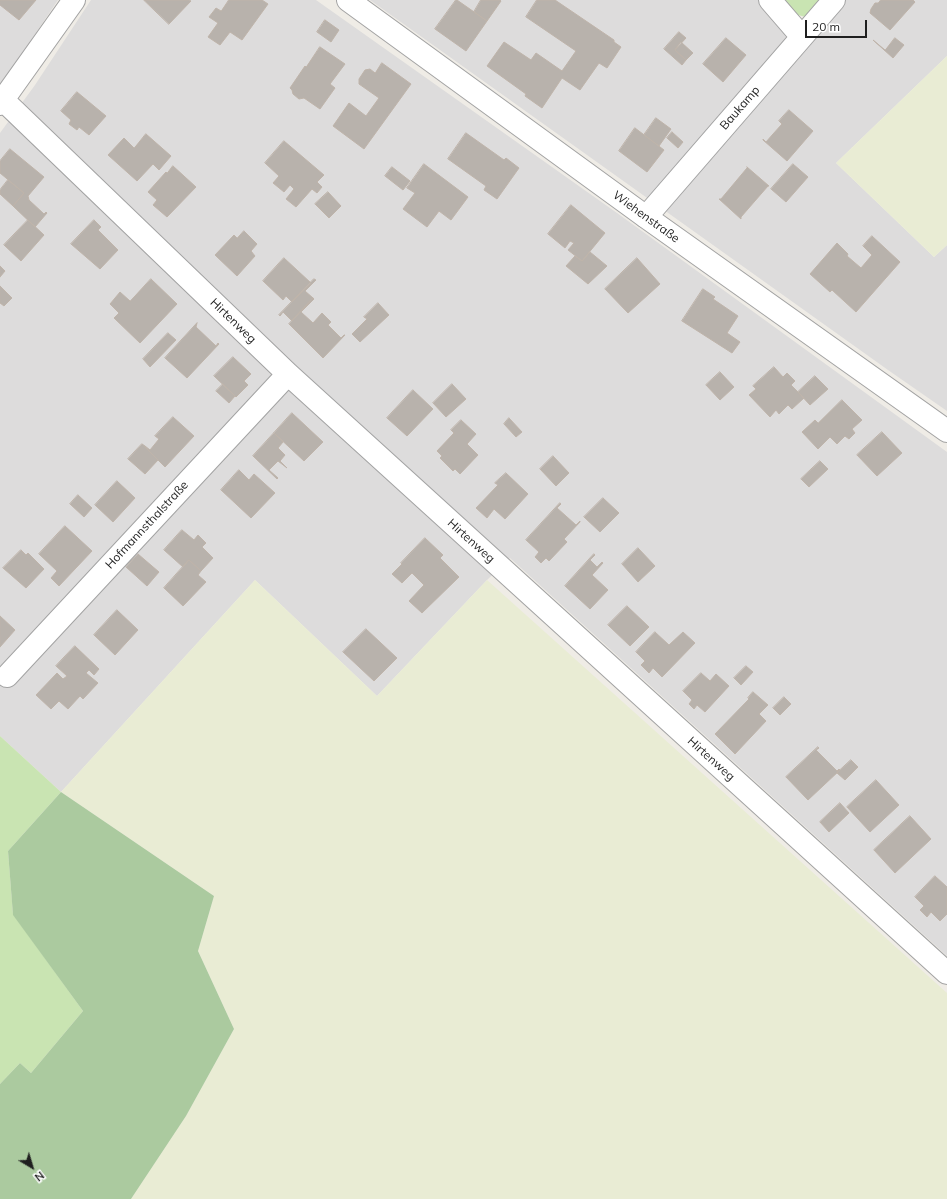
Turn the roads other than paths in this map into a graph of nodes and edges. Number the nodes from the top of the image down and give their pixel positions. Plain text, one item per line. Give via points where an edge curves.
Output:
1 (74, 0) edge
2 (348, 0) edge
3 (770, 0) edge
4 (834, 0) edge
5 (802, 37) junction
6 (2, 102) edge
7 (646, 217) junction
8 (288, 374) junction
9 (947, 431) edge
10 (7, 676) dead end
11 (947, 973) edge

1 - 6 street
2 - 7 street, Wiehenstraße
3 - 5 street
4 - 5 street, Baukamp
5 - 7 street, Baukamp
6 - 8 street, Hirtenweg
7 - 9 street, Wiehenstraße
8 - 10 street, Hofmannsthalstraße
8 - 11 street, Hirtenweg

